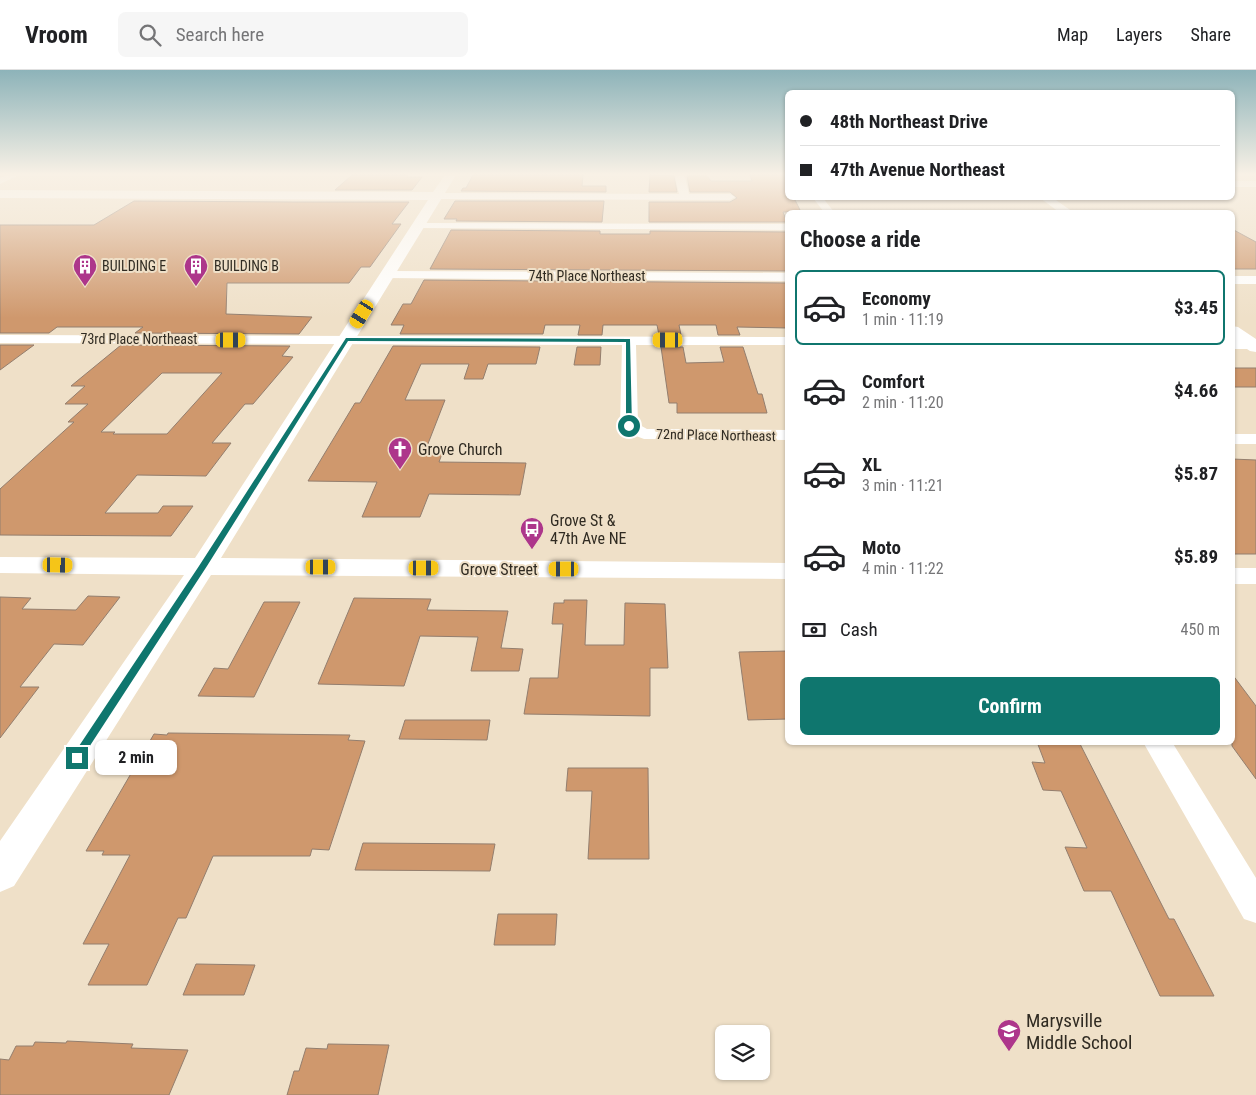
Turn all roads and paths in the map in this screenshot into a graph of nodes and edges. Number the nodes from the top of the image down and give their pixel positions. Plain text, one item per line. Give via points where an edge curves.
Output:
1 (420, 223) edge
2 (627, 223) edge
3 (418, 226) junction
4 (785, 227) edge
5 (627, 228) junction
6 (387, 275) junction
7 (785, 277) edge
8 (1235, 280) edge
9 (1256, 280) edge
10 (1235, 333) edge
11 (0, 339) edge
12 (346, 340) junction
13 (628, 340) junction
14 (785, 341) edge
15 (1235, 345) edge
16 (1254, 346) edge
17 (785, 435) edge
18 (1235, 439) edge
19 (1256, 439) edge
20 (0, 564) edge
21 (203, 566) junction
22 (785, 571) edge
23 (1235, 576) edge
24 (1256, 576) edge
25 (1159, 745) edge
26 (0, 874) edge
27 (1256, 908) edge

1 - 3 street
2 - 5 street
3 - 5 street
3 - 6 street
4 - 5 street
6 - 7 street, 74th Place Northeast
6 - 12 street
8 - 9 street
10 - 16 street
11 - 12 street, 73rd Place Northeast
12 - 13 street, 73rd Place Northeast
12 - 21 street
13 - 14 street, 73rd Place Northeast
13 - 17 street, 72nd Place Northeast via 629,426 644,434
15 - 16 street
18 - 19 street
20 - 21 street, Grove Street
21 - 22 street, Grove Street
21 - 26 street
23 - 24 street
25 - 27 street

